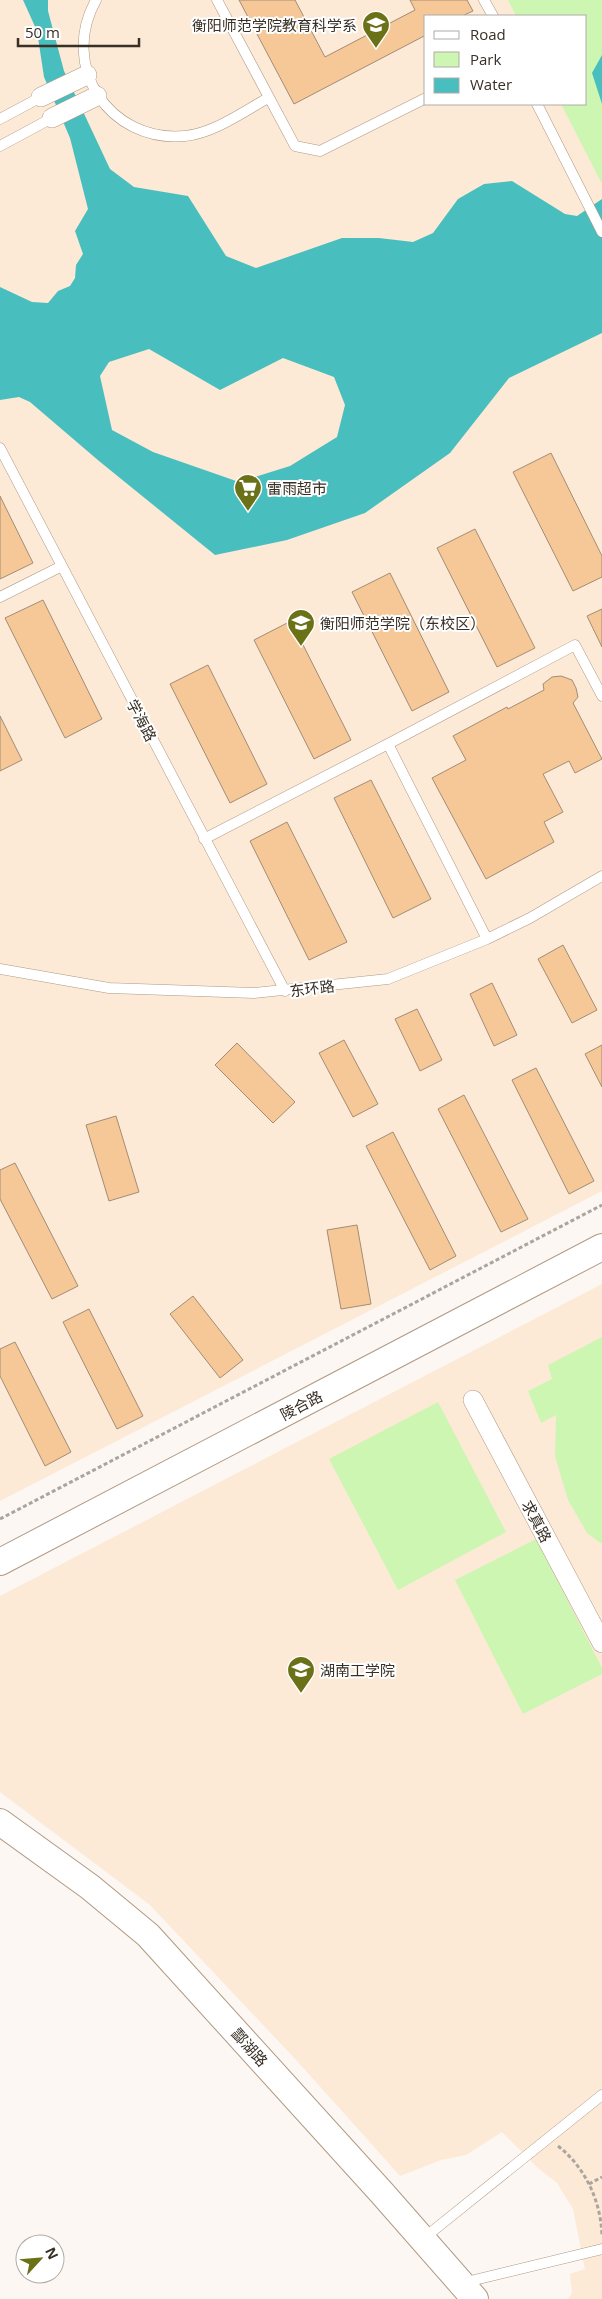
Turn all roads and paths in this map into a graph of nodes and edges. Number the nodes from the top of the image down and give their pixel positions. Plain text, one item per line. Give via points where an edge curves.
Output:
1 (96, 0) edge
2 (217, 0) edge
3 (484, 0) edge
4 (492, 15) edge
5 (84, 76) junction
6 (41, 98) joint
7 (93, 98) junction
8 (268, 98) junction
9 (424, 99) edge
10 (538, 105) edge
11 (52, 118) joint
12 (0, 120) edge
13 (0, 146) edge
14 (602, 232) edge
15 (0, 448) edge
16 (62, 566) junction
17 (0, 597) edge
18 (602, 696) edge
19 (388, 744) junction
20 (204, 838) junction
21 (602, 876) edge
22 (487, 939) junction
23 (0, 969) edge
24 (284, 991) junction
25 (602, 1205) edge
26 (602, 1231) edge
27 (602, 1247) edge
28 (473, 1400) dead end
29 (0, 1519) edge
30 (0, 1545) edge
31 (0, 1562) edge
32 (602, 1643) edge
33 (0, 1822) edge
34 (602, 2095) edge
35 (548, 2138) junction
36 (602, 2177) edge
37 (589, 2184) junction
38 (423, 2239) junction
39 (602, 2250) edge
40 (468, 2291) edge

1 - 5 lane via 85,29
2 - 8 lane
3 - 4 lane
5 - 6 street
5 - 7 lane
6 - 12 lane
7 - 8 lane via 140,130 185,136 212,128
7 - 11 street
8 - 9 lane via 295,146 320,152
10 - 14 lane
11 - 13 lane
15 - 16 lane, 学海路
16 - 17 lane
16 - 20 lane, 学海路
18 - 19 lane via 575,645
19 - 20 lane
19 - 22 lane
20 - 24 lane, 学海路
21 - 22 lane, 东环路
22 - 24 lane, 东环路 via 388,978
23 - 24 lane, 东环路 via 109,988 254,993
25 - 29 path
26 - 30 street, 陵合路
27 - 31 street, 陵合路
28 - 32 street, 求真路
33 - 38 street, 酃湖路 via 90,1887 148,1935
34 - 35 lane
35 - 37 path via 573,2158
35 - 38 lane
36 - 37 path
37 - 39 path via 601,2215
38 - 40 street, 酃湖路
39 - 40 lane

